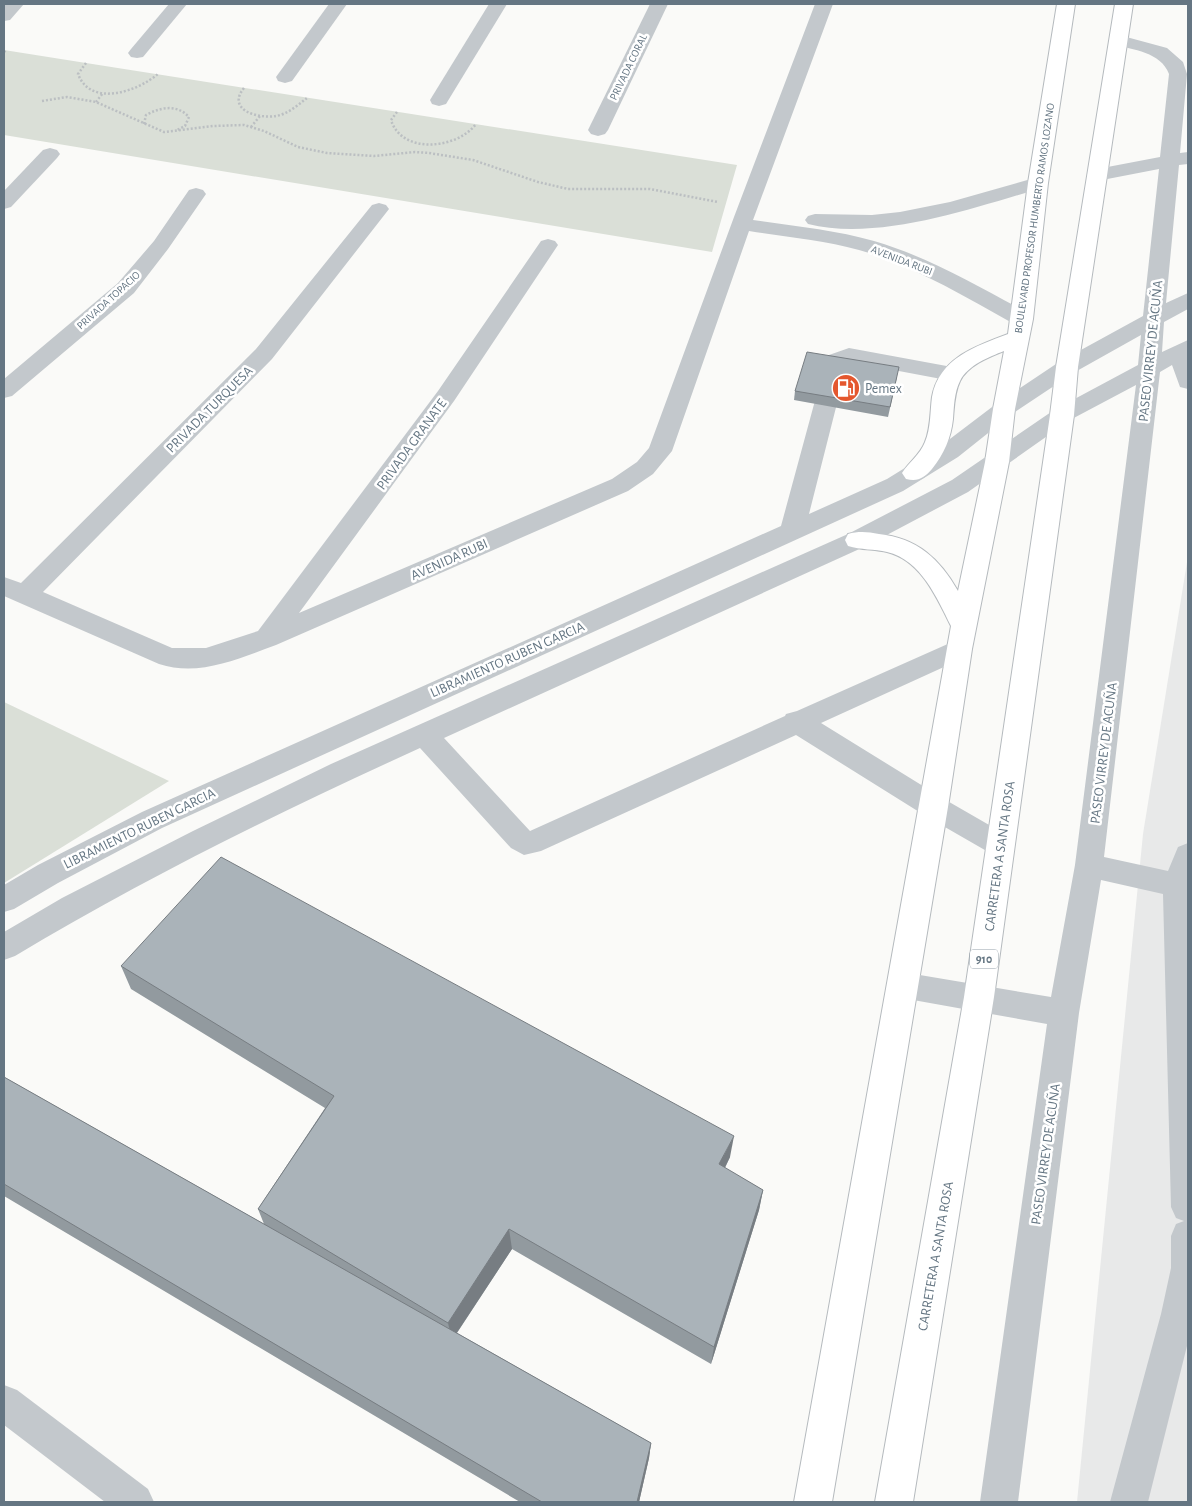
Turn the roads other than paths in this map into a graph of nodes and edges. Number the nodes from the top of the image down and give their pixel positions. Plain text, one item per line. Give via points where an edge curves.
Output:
1 (15, 4) edge
2 (178, 4) edge
3 (338, 4) edge
4 (498, 4) edge
5 (659, 4) edge
6 (824, 4) edge
7 (1066, 4) edge
8 (1124, 4) edge
9 (4, 16) edge
10 (1118, 40) junction
11 (1161, 52) junction
12 (137, 53) dead end
13 (1188, 55) edge
14 (285, 77) dead end
15 (438, 100) dead end
16 (598, 130) dead end
17 (50, 154) dead end
18 (1179, 159) edge
19 (1097, 175) junction
20 (1038, 183) junction
21 (196, 194) dead end
22 (4, 202) edge
23 (379, 209) dead end
24 (745, 215) junction
25 (548, 245) dead end
26 (1188, 300) edge
27 (1154, 318) junction
28 (1020, 329) junction
29 (1184, 349) edge
30 (1067, 367) junction
31 (1149, 367) junction
32 (952, 374) junction
33 (1188, 382) edge
34 (4, 391) edge
35 (1004, 409) junction
36 (1062, 415) junction
37 (997, 462) junction
38 (914, 473) junction
39 (792, 531) junction
40 (857, 540) junction
41 (14, 590) edge
42 (267, 638) junction
43 (961, 638) junction
44 (796, 721) junction
45 (425, 735) junction
46 (934, 807) junction
47 (1000, 845) junction
48 (1188, 855) edge
49 (1089, 865) junction
50 (1183, 887) edge
51 (4, 900) edge
52 (4, 947) edge
53 (902, 985) junction
54 (978, 997) junction
55 (1064, 1013) junction
56 (1188, 1207) edge
57 (1188, 1236) edge
58 (4, 1403) edge
59 (135, 1502) edge
60 (813, 1502) edge
61 (894, 1502) edge
62 (999, 1502) edge
63 (1129, 1502) edge

1 - 9 street
2 - 12 street
3 - 14 street
4 - 15 street
5 - 16 street, PRIVADA CORAL
6 - 24 street, AVENIDA RUBI
7 - 20 main road, BOULEVARD PROFESOR HUMBERTO RAMOS LOZANO
8 - 10 main road
10 - 11 street
10 - 19 main road
11 - 13 street
11 - 18 street, PASEO VIRREY DE ACUÑA via 1174,62 1178,74
17 - 22 street
18 - 19 street
18 - 27 street, PASEO VIRREY DE ACUÑA
19 - 30 main road
20 - 24 street, AVENIDA RUBI via 888,221 851,223
20 - 28 main road, BOULEVARD PROFESOR HUMBERTO RAMOS LOZANO
21 - 34 street, PRIVADA TOPACIO via 126,288
23 - 41 street, PRIVADA TURQUESA via 264,354
24 - 28 street, AVENIDA RUBI via 880,249 928,268
24 - 42 street, AVENIDA RUBI via 660,451 645,468 620,484
25 - 42 street, PRIVADA GRANATE via 446,396
26 - 27 street, LIBRAMIENTO RUBEN GARCIA
27 - 30 street, LIBRAMIENTO RUBEN GARCIA
27 - 31 street, PASEO VIRREY DE ACUÑA
28 - 32 main road via 970,358
28 - 35 main road, BOULEVARD PROFESOR HUMBERTO RAMOS LOZANO
29 - 31 street
29 - 33 street
30 - 35 street, LIBRAMIENTO RUBEN GARCIA
30 - 36 main road
31 - 36 street
31 - 49 street, PASEO VIRREY DE ACUÑA
32 - 38 main road via 944,391 939,434 933,450
32 - 39 street via 849,355 837,360
35 - 37 main road, BOULEVARD PROFESOR HUMBERTO RAMOS LOZANO
35 - 38 street, LIBRAMIENTO RUBEN GARCIA via 950,452
36 - 37 street
36 - 47 main road, CARRETERA A SANTA ROSA / 910
37 - 40 street via 960,486
37 - 43 main road
38 - 39 street, LIBRAMIENTO RUBEN GARCIA via 894,486
39 - 51 street, LIBRAMIENTO RUBEN GARCIA via 152,820
40 - 43 main road via 895,546 919,558 939,578
40 - 45 street
41 - 42 street, AVENIDA RUBI via 168,657 182,660 212,658
43 - 44 street
43 - 46 main road
44 - 45 street via 528,843 520,840
44 - 46 street
45 - 52 street via 203,839 72,907
46 - 47 street
46 - 53 main road
47 - 54 main road, CARRETERA A SANTA ROSA / 910
48 - 50 street
49 - 50 street
49 - 55 street, PASEO VIRREY DE ACUÑA
50 - 56 street
53 - 54 street
53 - 60 main road
54 - 55 street
54 - 61 main road, CARRETERA A SANTA ROSA / 910
55 - 62 street, PASEO VIRREY DE ACUÑA
57 - 63 street via 1188,1268 1178,1314
58 - 59 street

